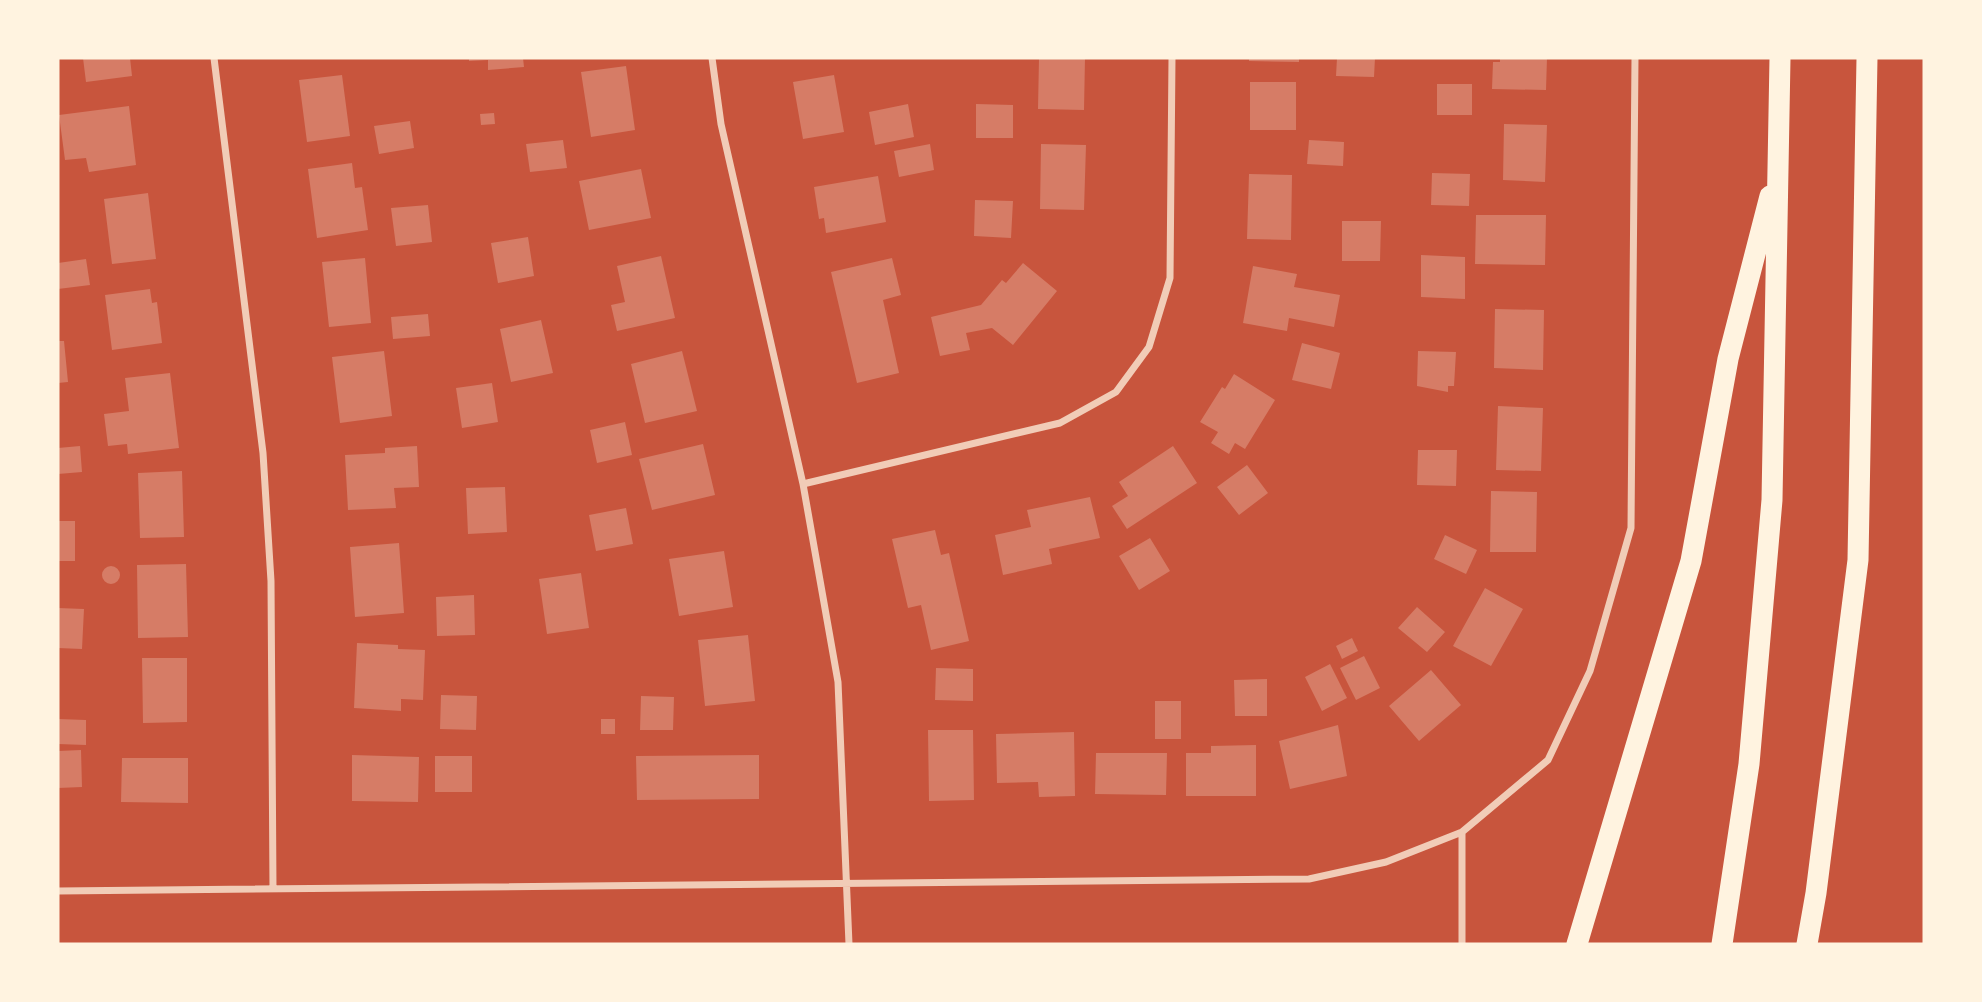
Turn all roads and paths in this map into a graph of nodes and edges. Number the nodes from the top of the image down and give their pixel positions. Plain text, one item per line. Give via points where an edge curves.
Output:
1 (214, 58) edge
2 (712, 58) edge
3 (1172, 58) edge
4 (1635, 58) edge
5 (1780, 58) edge
6 (1867, 58) edge
7 (1779, 160) junction
8 (803, 484) junction
9 (1462, 832) junction
10 (849, 882) junction
11 (273, 888) junction
12 (58, 891) edge
13 (849, 944) edge
14 (1461, 944) edge
15 (1577, 944) edge
16 (1722, 944) edge
17 (1807, 944) edge

1 - 11 street via 263,453 271,581
2 - 8 street via 721,124
3 - 8 street via 1170,278 1149,347 1116,391 1060,423
4 - 9 street via 1632,528 1590,671 1548,761
5 - 7 highway
6 - 17 highway via 1858,560
7 - 15 highway via 1728,359 1692,561
7 - 16 highway via 1772,500 1749,764
8 - 10 street via 838,682
9 - 10 street via 1386,862 1309,879
9 - 14 street
10 - 11 street
10 - 13 street
11 - 12 street

